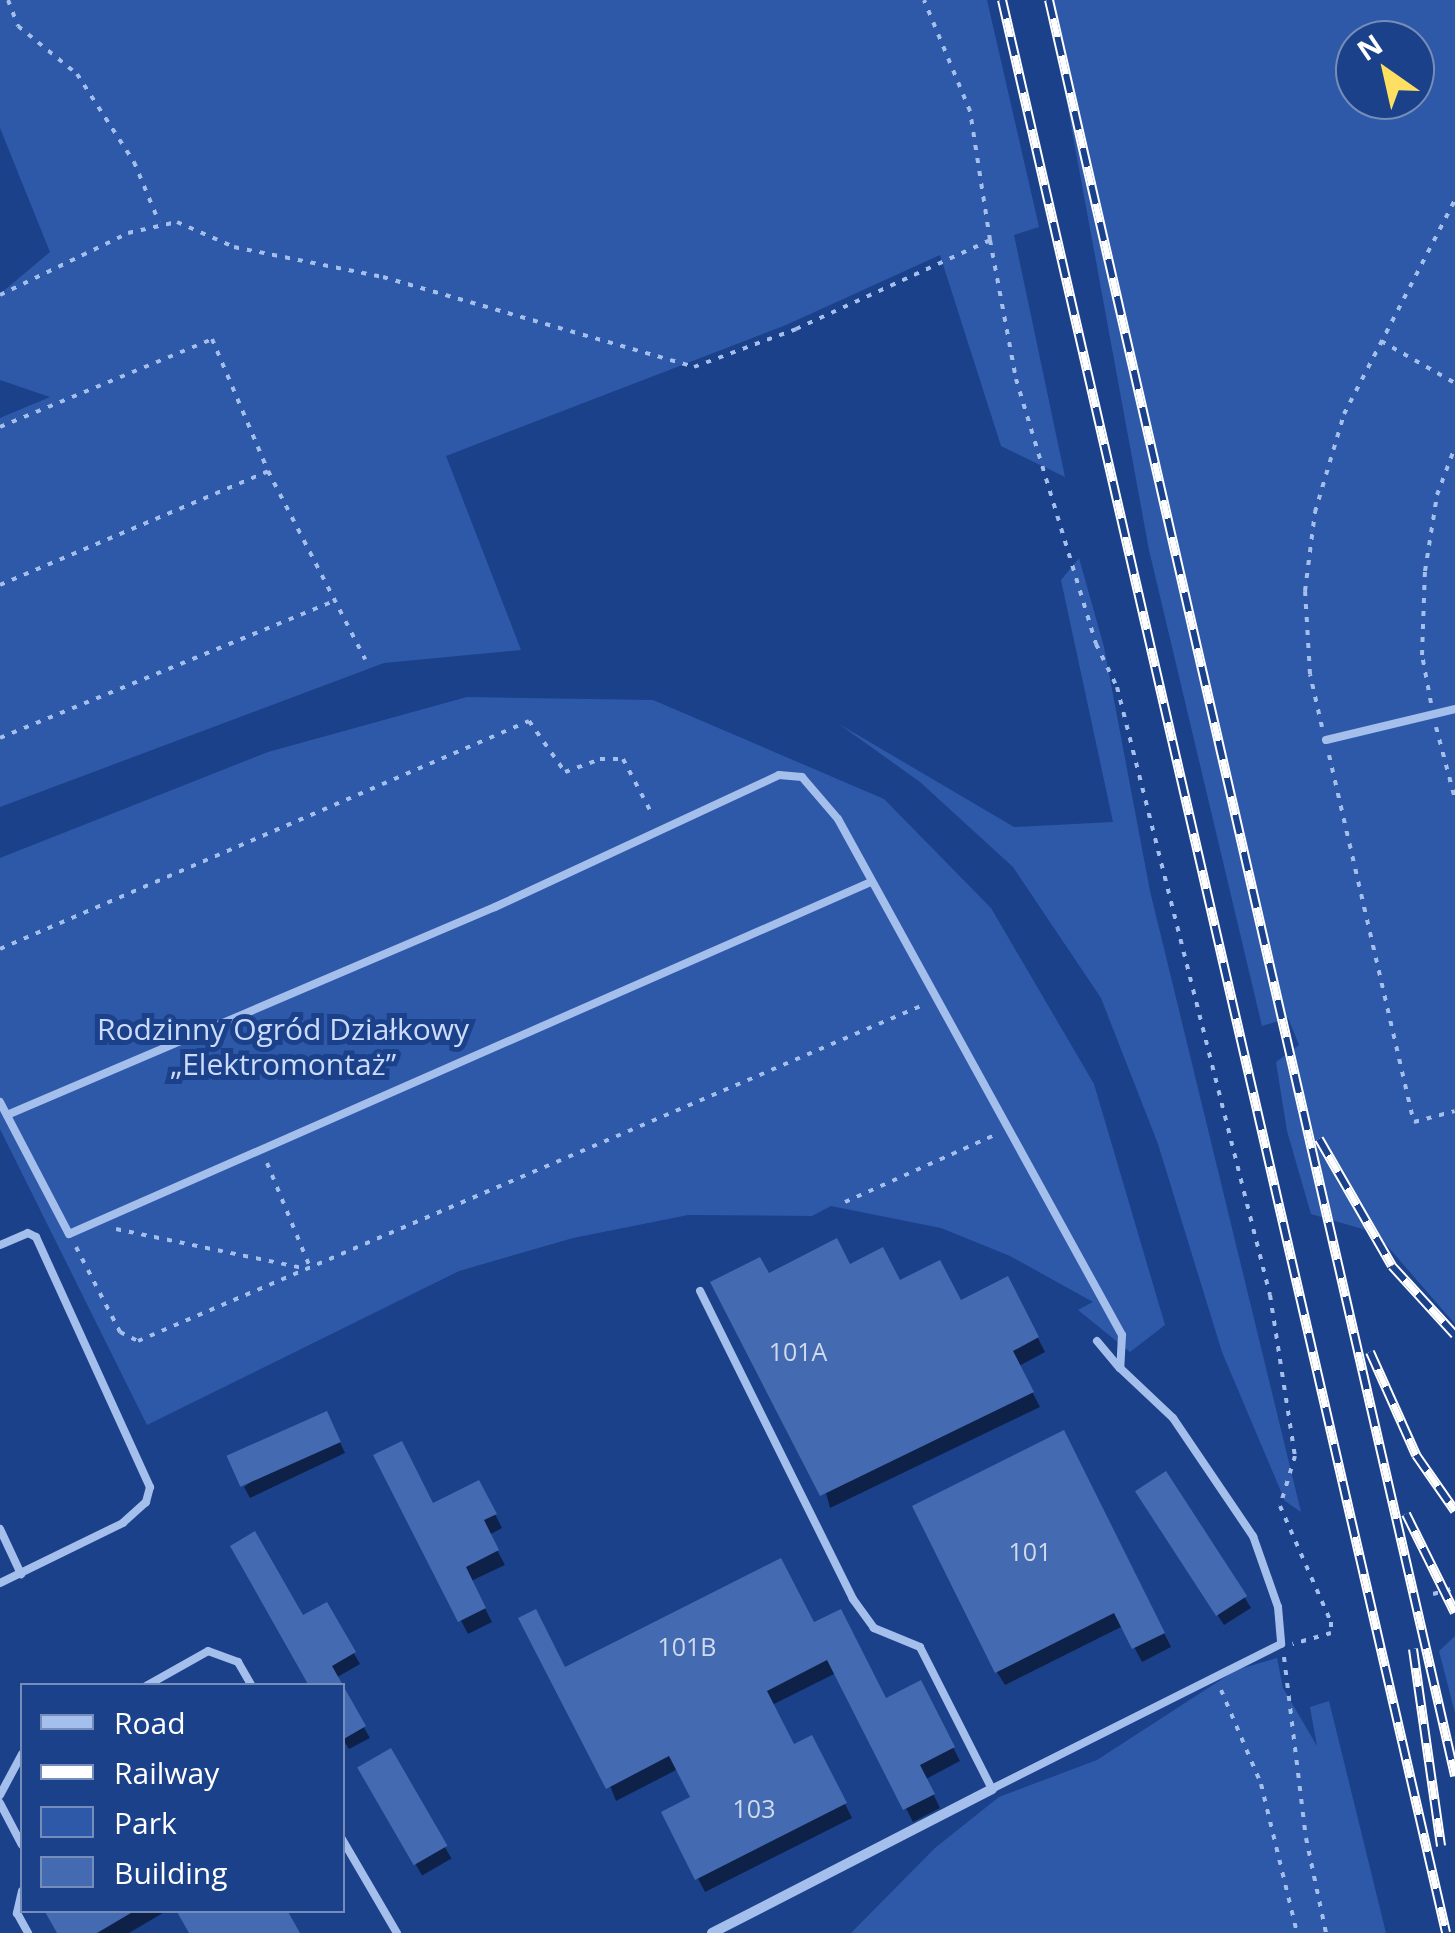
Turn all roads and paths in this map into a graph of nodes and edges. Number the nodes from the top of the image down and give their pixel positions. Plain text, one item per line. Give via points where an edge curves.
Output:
1 (8, 0) edge
2 (924, 0) edge
3 (1455, 200) edge
4 (158, 222) junction
5 (990, 240) junction
6 (0, 295) edge
7 (1381, 342) junction
8 (1455, 383) edge
9 (0, 428) edge
10 (1455, 447) edge
11 (268, 470) junction
12 (0, 585) edge
13 (334, 602) junction
14 (365, 659) dead end
15 (1455, 709) edge
16 (1433, 714) junction
17 (0, 738) edge
18 (1326, 740) junction
19 (1455, 800) edge
20 (661, 831) junction
21 (871, 882) junction
22 (0, 950) edge
23 (937, 999) junction
24 (0, 1102) edge
25 (1455, 1110) edge
26 (7, 1115) junction
27 (1008, 1130) junction
28 (262, 1149) junction
29 (845, 1202) dead end
30 (92, 1224) junction
31 (69, 1234) junction
32 (0, 1245) edge
33 (311, 1270) junction
34 (700, 1291) dead end
35 (1097, 1342) dead end
36 (1120, 1368) junction
37 (0, 1529) edge
38 (22, 1574) junction
39 (0, 1584) edge
40 (1455, 1588) edge
41 (1432, 1594) dead end
42 (1282, 1644) junction
43 (1214, 1674) junction
44 (151, 1683) edge
45 (250, 1683) edge
46 (20, 1758) edge
47 (992, 1788) junction
48 (0, 1795) edge
49 (0, 1803) edge
50 (20, 1841) edge
51 (345, 1844) edge
52 (20, 1899) edge
53 (28, 1933) edge
54 (398, 1933) edge
55 (712, 1933) edge
56 (1297, 1933) edge
57 (1326, 1933) edge

1 - 4 path via 18,26 77,74 134,162
2 - 5 path via 970,111
3 - 7 path
4 - 5 path via 196,228 234,247 383,277 694,367 796,329
4 - 6 path
5 - 42 path via 1016,380 1096,644 1117,687 1228,1150 1270,1295 1295,1456 1280,1506 1331,1633
7 - 8 path
7 - 18 path via 1344,414 1314,512 1306,607 1310,674
9 - 11 path via 212,338
10 - 16 path via 1437,495 1425,571 1422,654
11 - 12 path
11 - 13 path
13 - 14 path
13 - 17 path
15 - 16 lane
16 - 18 lane
16 - 19 path
18 - 25 path via 1414,1122
20 - 21 lane via 779,775 796,775 812,782 838,819
20 - 22 path via 623,759 600,758 566,772 529,721
20 - 26 lane
21 - 23 lane
21 - 28 lane
23 - 27 lane
23 - 33 path
24 - 26 lane
26 - 31 lane
27 - 29 path
27 - 36 lane via 1122,1334
28 - 30 lane
28 - 33 path
30 - 31 lane
30 - 33 path
31 - 33 path via 120,1332 138,1340
32 - 38 lane via 28,1233 36,1237 150,1488 146,1502 123,1523
34 - 47 lane via 853,1599 874,1628 920,1647
35 - 36 lane
36 - 42 lane via 1173,1418 1253,1536 1278,1607
37 - 38 lane
38 - 39 lane
40 - 41 path
42 - 43 lane
42 - 57 path via 1301,1756 1306,1838
43 - 47 lane
43 - 56 path via 1261,1784
44 - 45 lane via 208,1651 238,1662
46 - 48 lane
47 - 55 street
49 - 50 lane
51 - 54 lane
52 - 53 lane via 17,1912

